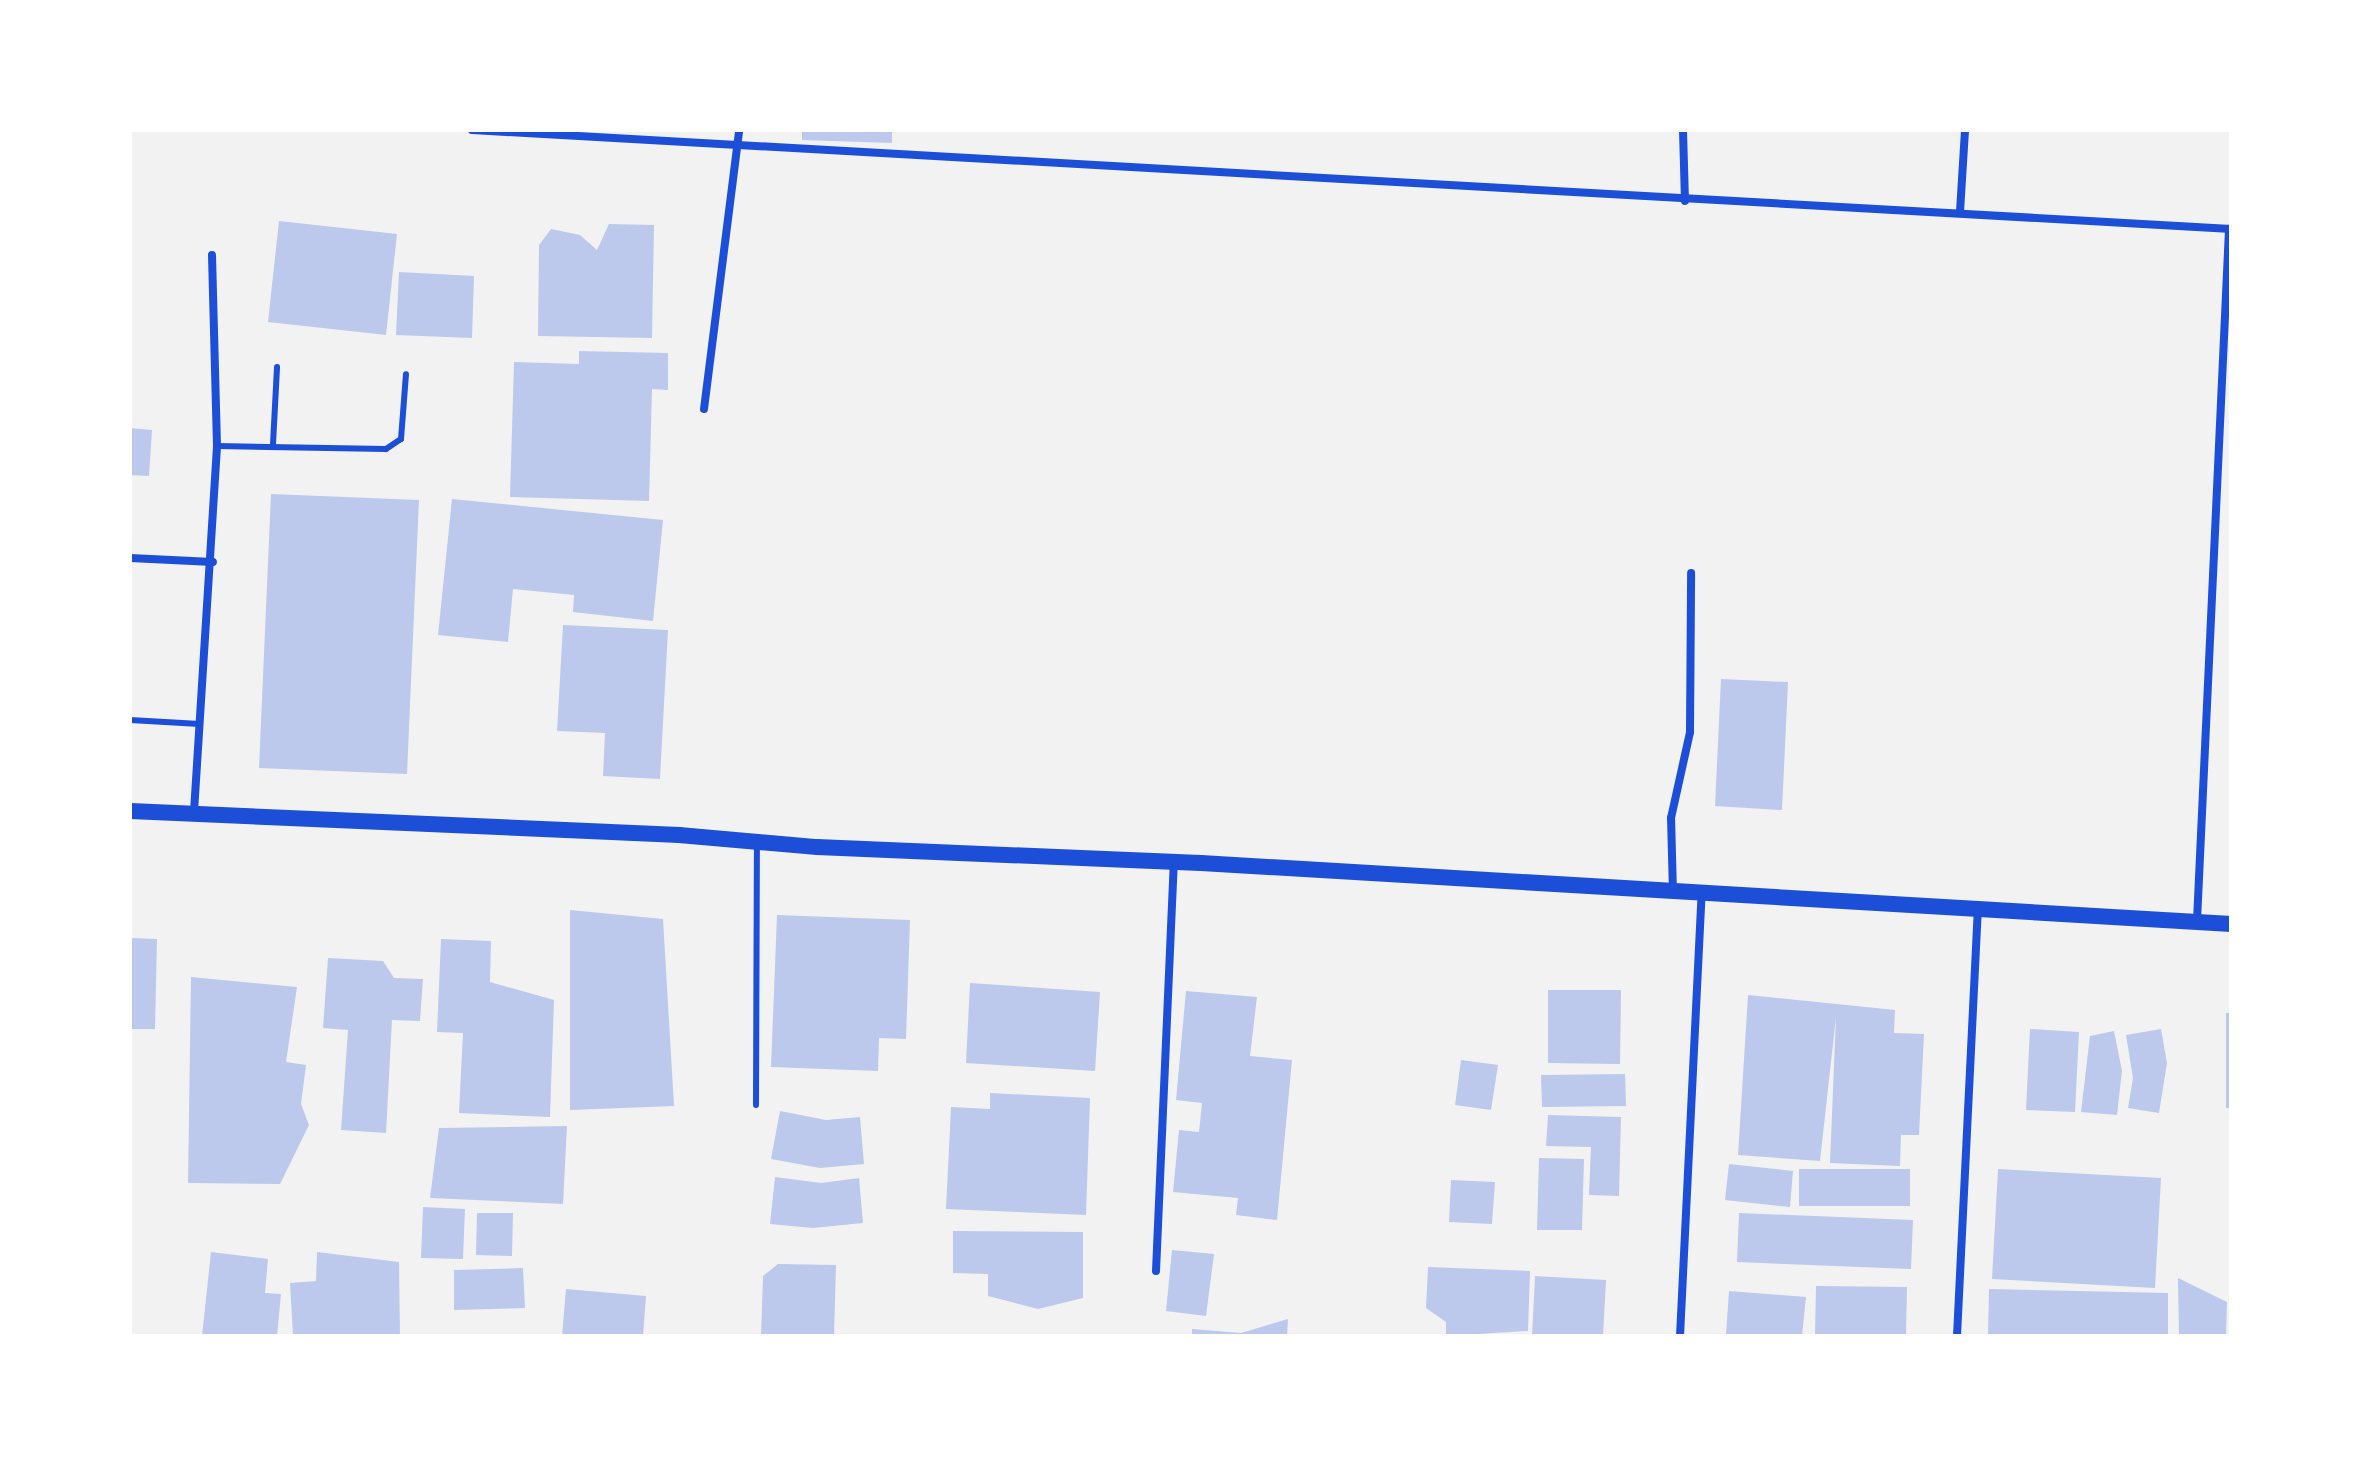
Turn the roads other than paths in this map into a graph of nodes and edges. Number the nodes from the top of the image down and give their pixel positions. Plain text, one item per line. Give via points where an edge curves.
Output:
1 (472, 130) edge
2 (739, 130) edge
3 (1683, 130) edge
4 (1965, 130) edge
5 (739, 141) junction
6 (1685, 201) junction
7 (1960, 212) junction
8 (2230, 229) edge
9 (212, 255) dead end
10 (277, 367) dead end
11 (406, 374) dead end
12 (704, 409) dead end
13 (273, 444) junction
14 (217, 446) junction
15 (130, 558) edge
16 (213, 562) junction
17 (1691, 573) dead end
18 (130, 720) edge
19 (200, 724) junction
20 (130, 811) edge
21 (194, 812) junction
22 (757, 843) junction
23 (1174, 864) junction
24 (1702, 891) junction
25 (1673, 893) junction
26 (1978, 911) junction
27 (2197, 922) junction
28 (2231, 924) edge
29 (756, 1105) dead end
30 (1156, 1271) dead end
31 (1680, 1336) edge
32 (1957, 1336) edge

1 - 5 street
2 - 5 street
3 - 6 street
4 - 7 street
5 - 6 street
5 - 12 street
6 - 7 street
7 - 8 street
8 - 27 street
9 - 14 street
10 - 13 lane
11 - 13 lane via 401,439 386,449
13 - 14 lane
14 - 16 street
15 - 16 street
16 - 19 street
17 - 25 street via 1690,732 1671,818
18 - 19 lane
19 - 21 street
20 - 21 main road
21 - 22 main road
22 - 23 main road
22 - 29 lane
23 - 25 main road
23 - 30 street
24 - 25 main road
24 - 26 main road
24 - 31 street
26 - 27 main road
26 - 32 street
27 - 28 main road

